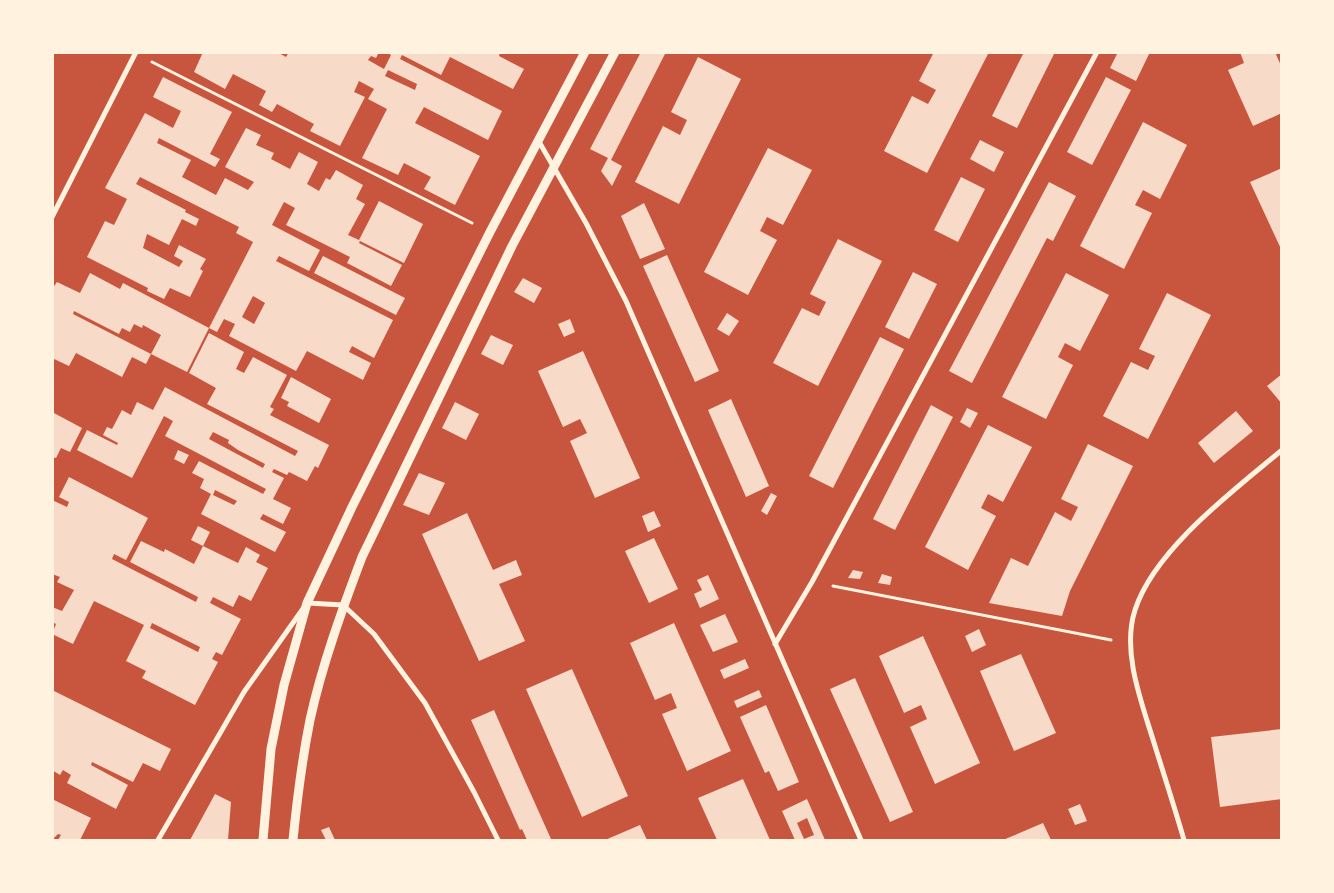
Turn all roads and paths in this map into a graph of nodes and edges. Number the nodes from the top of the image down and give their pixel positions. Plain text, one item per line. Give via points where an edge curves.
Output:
1 (585, 52) edge
2 (615, 52) edge
3 (1098, 52) edge
4 (136, 53) edge
5 (538, 140) junction
6 (554, 167) junction
7 (52, 217) edge
8 (490, 232) junction
9 (1282, 450) edge
10 (812, 582) junction
11 (307, 603) junction
12 (343, 605) junction
13 (775, 644) junction
14 (1131, 644) junction
15 (158, 840) edge
16 (263, 840) edge
17 (293, 840) edge
18 (498, 840) edge
19 (861, 840) edge
20 (1184, 840) edge

1 - 5 street
2 - 6 street
3 - 10 street
4 - 7 street
4 - 8 path
5 - 6 street
5 - 8 street
6 - 12 street via 362,557
6 - 13 street via 626,300
8 - 11 street
9 - 14 street via 1182,538 1150,580 1134,611
10 - 13 street
10 - 14 path
11 - 12 street
11 - 15 street via 244,692
11 - 16 street via 284,685 271,749
12 - 17 street via 310,719
12 - 18 street via 374,634 426,703
13 - 19 street
14 - 20 street via 1135,683

